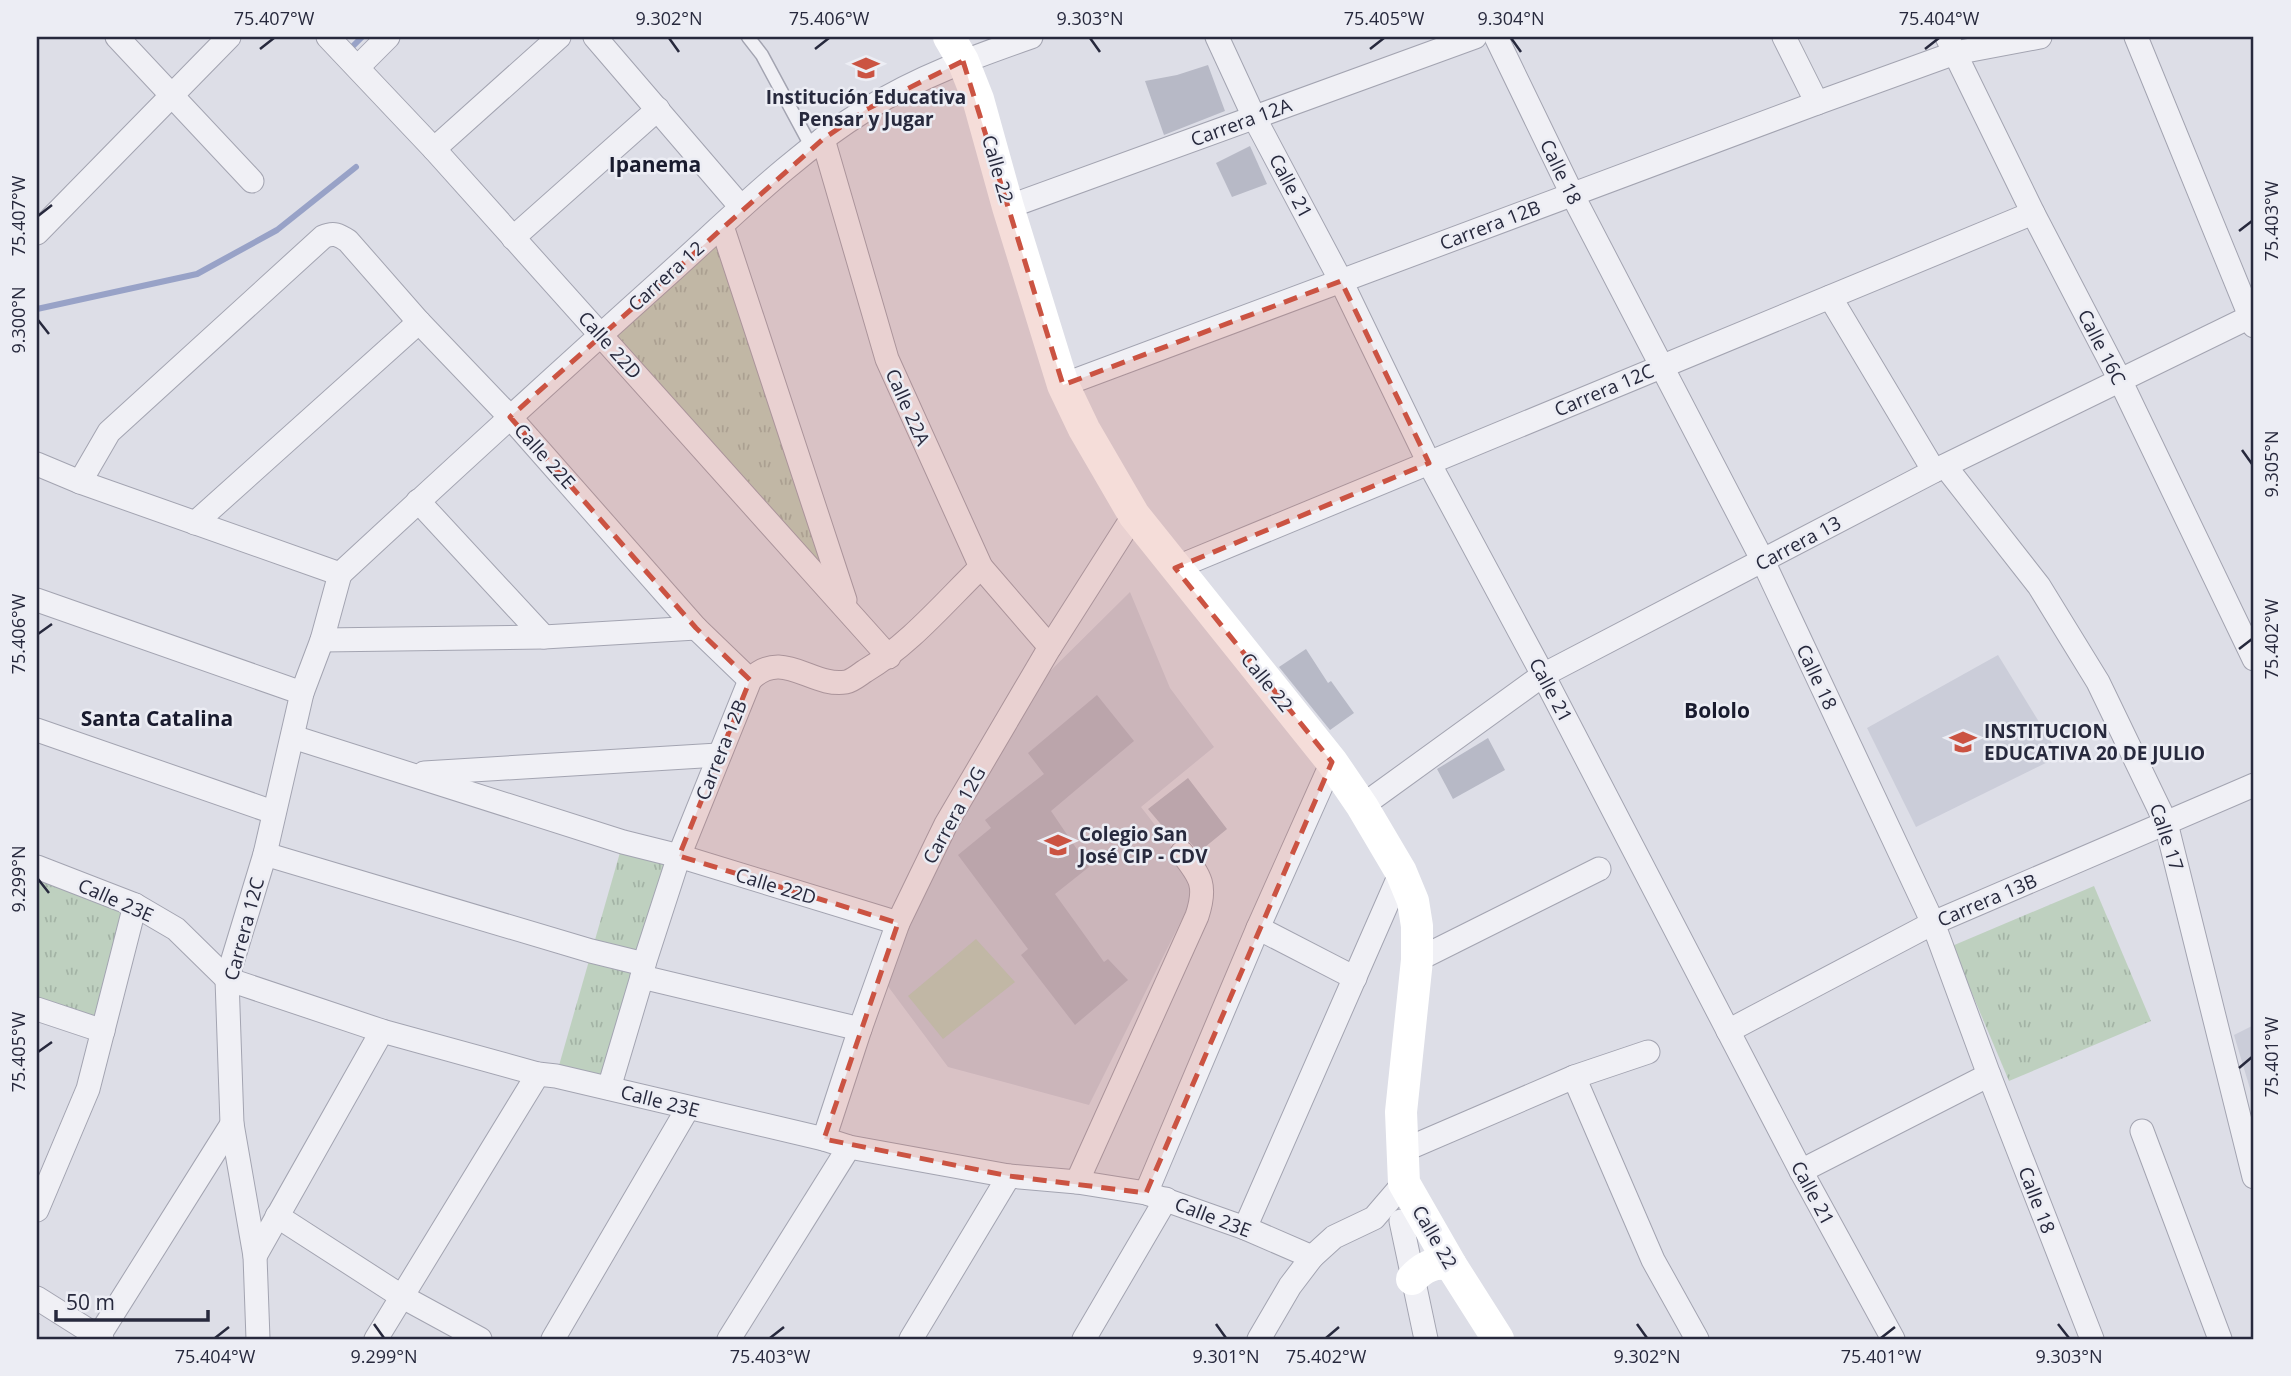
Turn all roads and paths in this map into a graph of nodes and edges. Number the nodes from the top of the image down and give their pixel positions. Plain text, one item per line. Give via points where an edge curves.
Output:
1 (117, 37) edge
2 (229, 37) edge
3 (328, 37) edge
4 (388, 37) edge
5 (559, 37) edge
6 (595, 37) edge
7 (748, 37) edge
8 (1031, 37) edge
9 (1217, 37) edge
10 (1475, 37) edge
11 (1496, 37) edge
12 (1784, 37) edge
13 (2040, 37) edge
14 (2136, 37) edge
15 (1951, 45) edge
16 (956, 49) edge
17 (358, 67) junction
18 (173, 95) junction
19 (1817, 103) junction
20 (658, 109) junction
21 (1254, 117) junction
22 (817, 144) junction
23 (434, 149) junction
24 (252, 181) dead end
25 (1572, 194) junction
26 (1008, 206) junction
27 (741, 207) junction
28 (2033, 213) junction
29 (722, 226) junction
30 (37, 233) edge
31 (513, 238) junction
32 (1341, 281) junction
33 (1830, 297) junction
34 (2253, 319) edge
35 (419, 322) junction
36 (601, 335) junction
37 (1660, 367) junction
38 (2120, 380) junction
39 (1063, 385) junction
40 (510, 417) junction
41 (1429, 463) junction
42 (37, 464) edge
43 (1940, 468) junction
44 (80, 482) junction
45 (418, 502) junction
46 (1134, 515) junction
47 (195, 523) junction
48 (1763, 561) junction
49 (981, 567) junction
50 (1175, 568) junction
51 (340, 574) junction
52 (37, 600) edge
53 (848, 610) junction
54 (696, 628) junction
55 (544, 637) junction
56 (322, 640) junction
57 (1050, 647) junction
58 (889, 657) junction
59 (2254, 659) edge
60 (1543, 675) junction
61 (750, 680) junction
62 (302, 693) junction
63 (37, 730) edge
64 (293, 737) junction
65 (718, 755) junction
66 (1332, 762) junction
67 (411, 774) junction
68 (2254, 785) edge
69 (1362, 806) junction
70 (273, 812) junction
71 (2166, 823) junction
72 (1182, 853) dead end
73 (264, 854) junction
74 (679, 856) junction
75 (37, 867) edge
76 (1599, 869) dead end
77 (1401, 872) junction
78 (135, 905) junction
79 (898, 923) junction
80 (1933, 923) junction
81 (1258, 928) junction
82 (1417, 960) junction
83 (643, 971) junction
84 (1355, 978) junction
85 (227, 979) junction
86 (37, 1009) edge
87 (860, 1029) junction
88 (103, 1031) junction
89 (382, 1031) junction
90 (1728, 1031) junction
91 (1648, 1052) dead end
92 (538, 1074) junction
93 (1989, 1075) junction
94 (1574, 1077) junction
95 (609, 1088) junction
96 (688, 1108) junction
97 (232, 1124) junction
98 (2143, 1131) dead end
99 (824, 1139) junction
100 (849, 1147) junction
101 (1402, 1151) junction
102 (1801, 1171) junction
103 (1009, 1175) junction
104 (2254, 1177) edge
105 (1077, 1182) junction
106 (1404, 1183) junction
107 (1156, 1196) junction
108 (38, 1206) edge
109 (277, 1216) junction
110 (1374, 1218) junction
111 (1413, 1222) junction
112 (1245, 1228) junction
113 (255, 1256) junction
114 (1312, 1257) junction
115 (1451, 1265) junction
116 (1412, 1279) junction
117 (401, 1296) junction
118 (37, 1298) edge
119 (99, 1339) edge
120 (258, 1339) edge
121 (376, 1339) edge
122 (480, 1339) edge
123 (553, 1339) edge
124 (729, 1339) edge
125 (911, 1339) edge
126 (1084, 1339) edge
127 (1259, 1339) edge
128 (1426, 1339) edge
129 (1498, 1339) edge
130 (1697, 1339) edge
131 (1893, 1339) edge
132 (2092, 1339) edge
133 (2220, 1339) edge

1 - 18 street
2 - 18 street
3 - 17 street, Calle 22D
4 - 17 street
5 - 23 street
6 - 20 street
7 - 22 lane
8 - 16 street, Carrera 12
9 - 21 street, Calle 21
10 - 21 street, Carrera 12A
11 - 25 street, Calle 18
12 - 19 street
13 - 15 street, Carrera 12B
14 - 34 street
15 - 19 street, Carrera 12B
15 - 28 street, Calle 16C
16 - 22 street, Carrera 12 via 912,84 867,108
16 - 26 street, Calle 22 via 978,99
17 - 23 street, Calle 22D
18 - 24 street
18 - 30 street
19 - 25 street, Carrera 12B
20 - 27 street
20 - 31 street
21 - 26 street, Carrera 12A
21 - 32 street, Calle 21
22 - 27 street, Carrera 12
22 - 49 street, Calle 22A via 887,359
23 - 31 street, Calle 22D
25 - 32 street, Carrera 12B
25 - 37 street, Calle 18
26 - 39 street, Calle 22
27 - 29 street, Carrera 12
28 - 33 street, Carrera 12C
28 - 38 street, Calle 16C
29 - 36 street, Carrera 12
29 - 53 street
31 - 36 street, Calle 22D
32 - 39 street, Carrera 12B
32 - 41 street, Calle 21
33 - 37 street, Carrera 12C
33 - 43 street, Calle 17
34 - 38 street, Carrera 13
35 - 40 street, Calle 22E
35 - 44 street, Calle 22E via 348,241 329,234 109,432
35 - 47 street
36 - 40 street, Carrera 12
36 - 53 street, Calle 22D
37 - 41 street, Carrera 12C
37 - 48 street, Calle 18
38 - 43 street, Carrera 13
38 - 59 street, Calle 16C
39 - 46 street, Calle 22
40 - 45 street, Carrera 12
40 - 54 street, Calle 22E
41 - 50 street, Carrera 12C
41 - 60 street, Calle 21
42 - 44 street
43 - 48 street, Carrera 13
43 - 71 street, Calle 17 via 2045,597 2098,682
44 - 47 street
45 - 51 street, Carrera 12
45 - 55 street
46 - 50 street, Calle 22
46 - 57 street, Carrera 12G
47 - 51 street
48 - 60 street, Carrera 13
48 - 80 street, Calle 18
49 - 57 street, Calle 22A
49 - 58 street, Carrera 12B
50 - 66 street, Calle 22
51 - 56 street, Carrera 12C
52 - 62 street
53 - 58 street, Calle 22D
54 - 55 street
54 - 61 street, Calle 22E
55 - 56 street
56 - 62 street, Carrera 12C
57 - 79 street, Carrera 12G via 946,824
58 - 61 street, Carrera 12B via 848,682 781,666 759,671
60 - 69 street, Carrera 13
60 - 90 street, Calle 21
61 - 65 street, Carrera 12B
62 - 64 street, Carrera 12C
63 - 70 street
64 - 67 street, Calle 22D
64 - 70 street, Carrera 12C
65 - 67 street
65 - 74 street, Carrera 12B
66 - 69 street, Calle 22
66 - 81 street
67 - 74 street, Calle 22D
68 - 71 street, Carrera 13B
69 - 77 street, Calle 22
70 - 73 street, Carrera 12C
71 - 80 street, Carrera 13B
71 - 104 street, Calle 17
72 - 105 street via 1199,876 1203,898
73 - 83 street via 591,951
73 - 85 street, Carrera 12C
74 - 79 street, Calle 22D
74 - 83 street, Carrera 12B
75 - 78 street, Calle 23E
76 - 82 street
77 - 82 street, Calle 22 via 1413,901
77 - 84 street
78 - 85 street, Calle 23E via 176,929
78 - 88 street
79 - 87 street, Carrera 12G
80 - 90 street, Carrera 13B
80 - 93 street, Calle 18
81 - 84 street
81 - 107 street
82 - 101 street, Calle 22 via 1401,1112
83 - 87 street
83 - 95 street, Carrera 12B
84 - 112 street
85 - 89 street, Calle 23E
85 - 97 street, Carrera 12C
86 - 88 street
87 - 99 street, Carrera 12G
88 - 108 street via 88,1089
89 - 92 street, Calle 23E
89 - 109 street
90 - 102 street, Calle 21
91 - 94 street
92 - 95 street, Calle 23E
92 - 117 street
93 - 102 street
93 - 132 street, Calle 18
94 - 101 street
94 - 130 street via 1653,1260
95 - 96 street, Calle 23E
96 - 99 street, Calle 23E
96 - 123 street
97 - 113 street, Carrera 12C
97 - 119 street
98 - 133 street
99 - 100 street, Calle 23E
100 - 103 street, Calle 23E
100 - 124 street
101 - 106 street, Calle 22
102 - 131 street, Calle 21
103 - 105 street, Calle 23E
103 - 125 street
105 - 107 street, Calle 23E
106 - 110 street
106 - 111 street, Calle 22
107 - 112 street, Calle 23E
107 - 126 street
109 - 113 street
109 - 117 street
110 - 111 street
110 - 114 street via 1334,1237
111 - 115 street, Calle 22
111 - 116 street
112 - 114 street, Calle 23E
113 - 120 street, Carrera 12C
114 - 127 street
115 - 116 street via 1431,1265
115 - 129 street, Calle 22
116 - 128 street
117 - 121 street
117 - 122 street
118 - 119 street

